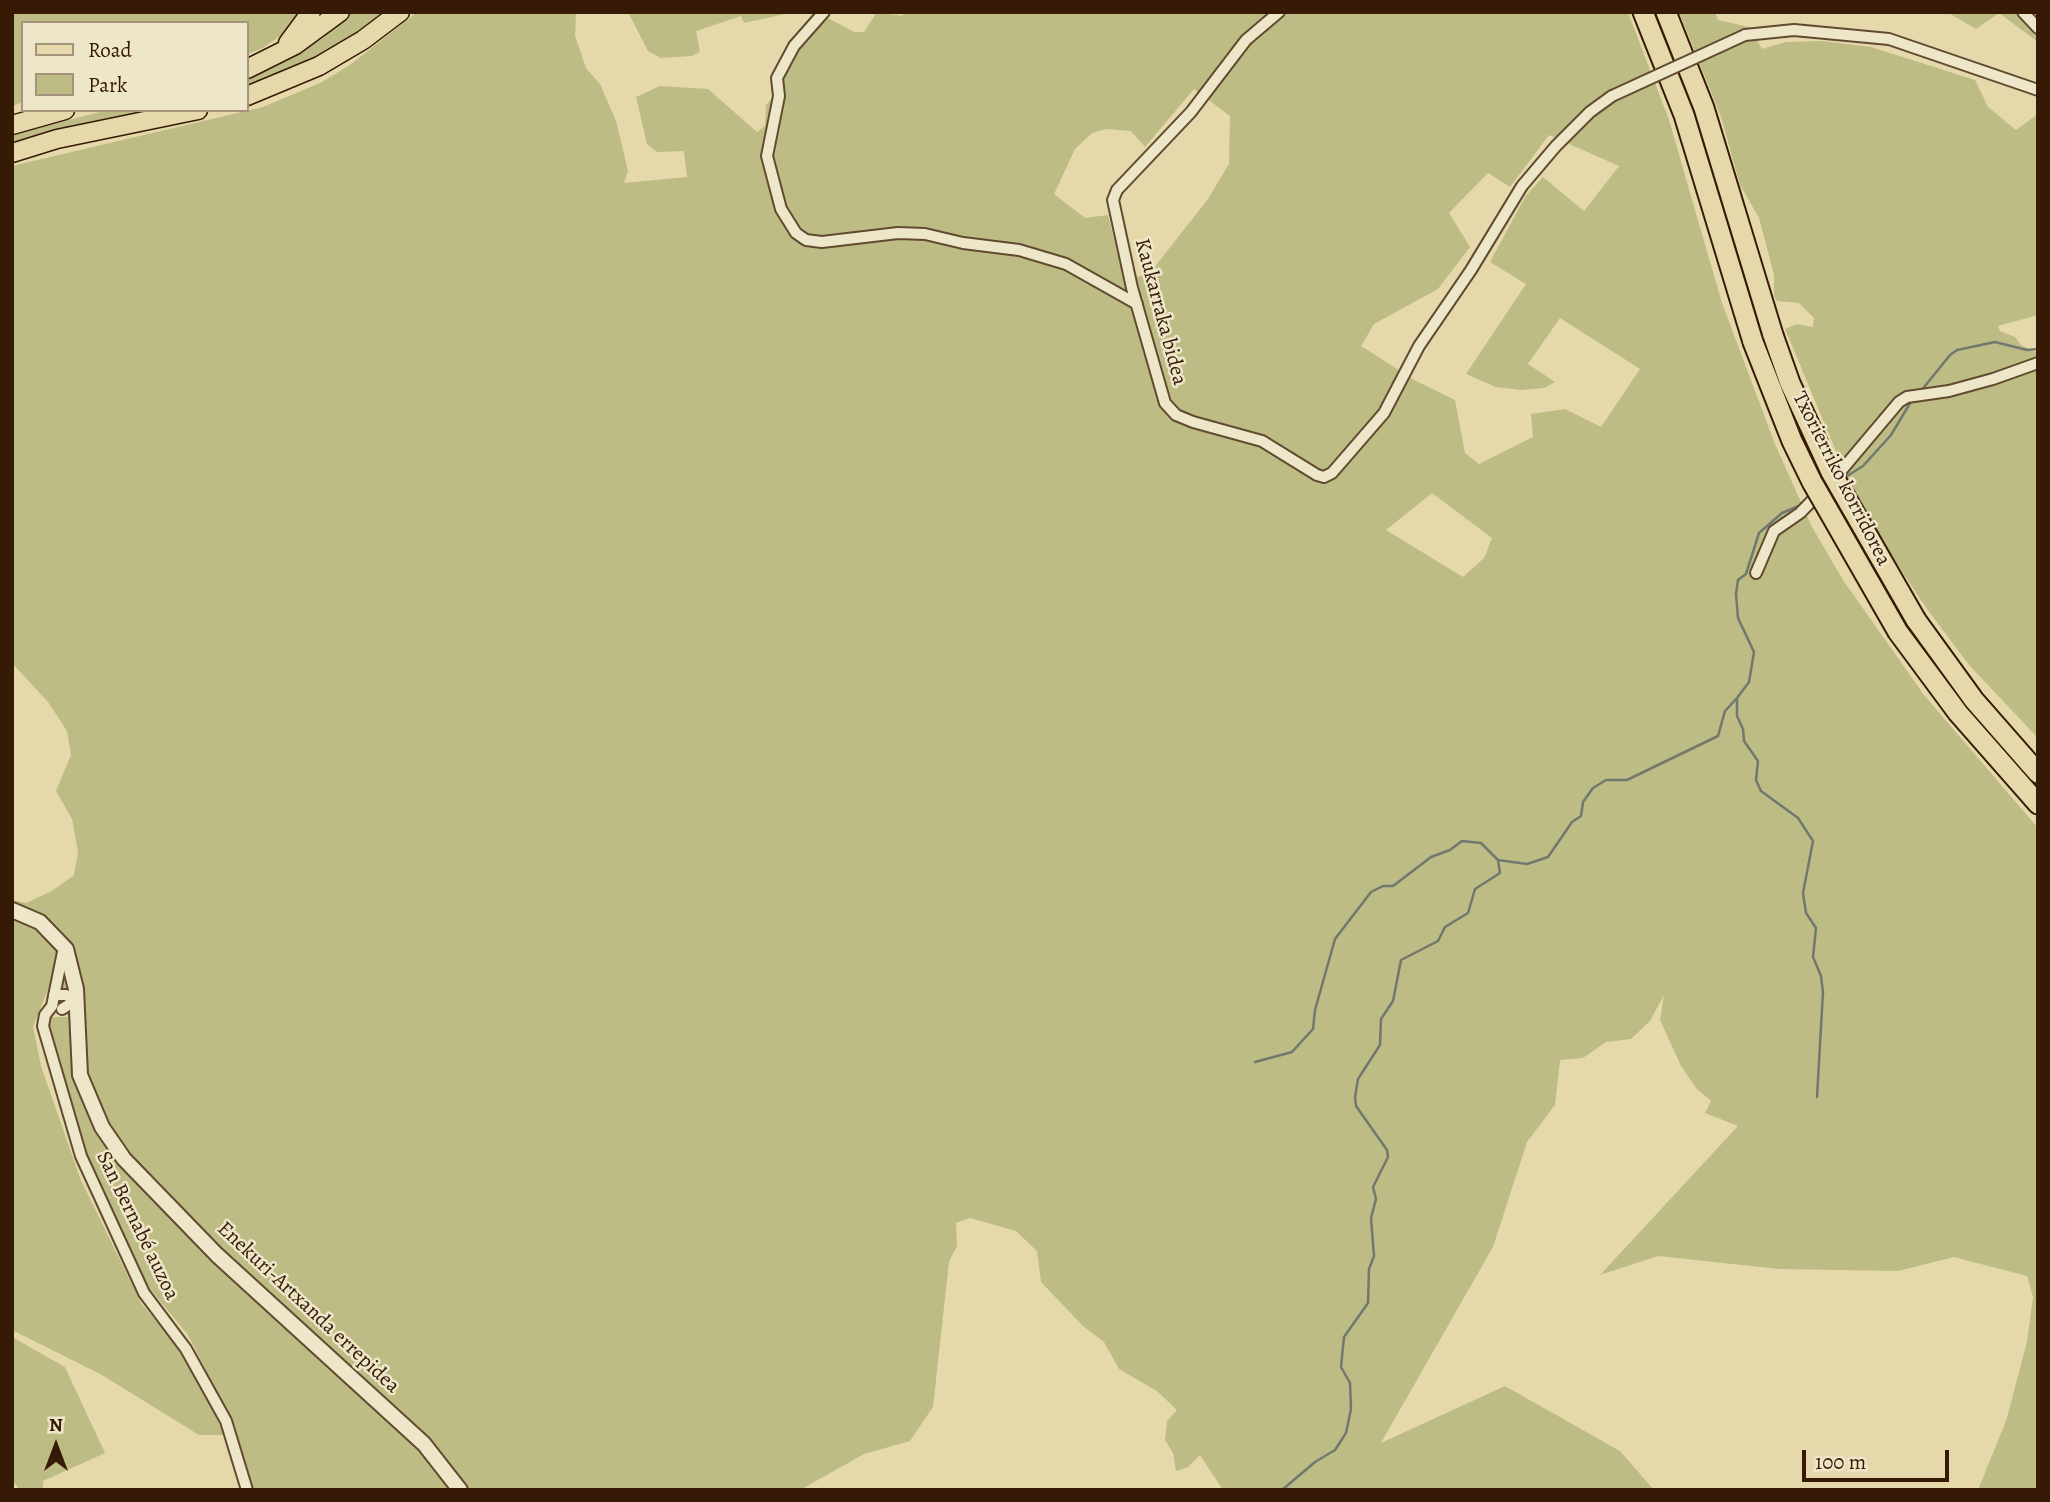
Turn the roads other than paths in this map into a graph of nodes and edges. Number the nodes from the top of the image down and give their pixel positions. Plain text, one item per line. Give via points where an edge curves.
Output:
1 (311, 12) edge
2 (340, 12) edge
3 (400, 12) edge
4 (824, 12) edge
5 (1279, 12) edge
6 (1643, 12) edge
7 (1666, 12) edge
8 (2023, 12) edge
9 (2038, 29) edge
10 (279, 54) junction
11 (248, 69) edge
12 (2038, 90) edge
13 (248, 96) edge
14 (58, 112) edge
15 (188, 112) edge
16 (12, 125) edge
17 (12, 153) edge
18 (1137, 304) junction
19 (2038, 363) edge
20 (1756, 573) dead end
21 (2038, 773) edge
22 (2038, 804) edge
23 (12, 910) edge
24 (61, 942) junction
25 (76, 1000) junction
26 (56, 1003) junction
27 (76, 1016) junction
28 (247, 1490) edge
29 (460, 1490) edge

1 - 10 main road
2 - 10 main road
3 - 13 main road via 319,66
4 - 18 street via 794,46 777,78 779,96 768,149 769,175 796,233 822,242 925,233 1018,250 1066,264
5 - 18 street, Kaukarraka bidea via 1246,40 1191,112 1113,200
6 - 22 highway, Txorierriko korridorea, bridge via 1684,115 1753,342 1792,442 1898,632 1958,713
7 - 21 highway, Txorierriko korridorea, bridge via 1704,108 1773,335 1831,472 1916,620 1975,700
8 - 9 street
10 - 11 main road
12 - 18 street, Kaukarraka bidea, bridge via 1889,39 1794,30 1745,35 1612,96 1590,112 1522,186 1419,346 1384,413 1324,477 1262,441 1177,415 1165,403
14 - 16 main road
15 - 17 main road
19 - 20 street via 1899,402 1840,472 1800,513 1774,531
23 - 24 street via 40,922
24 - 25 street, Enekuri-Artxanda errepidea via 74,974
24 - 26 street, San Bernabé auzoa
25 - 26 street via 66,995
25 - 27 street, Enekuri-Artxanda errepidea
26 - 27 street
26 - 28 street, San Bernabé auzoa via 44,1015 43,1026 85,1167 144,1293 186,1349 226,1421
27 - 29 street, Enekuri-Artxanda errepidea via 76,1049 85,1093 124,1158 217,1255 424,1444

